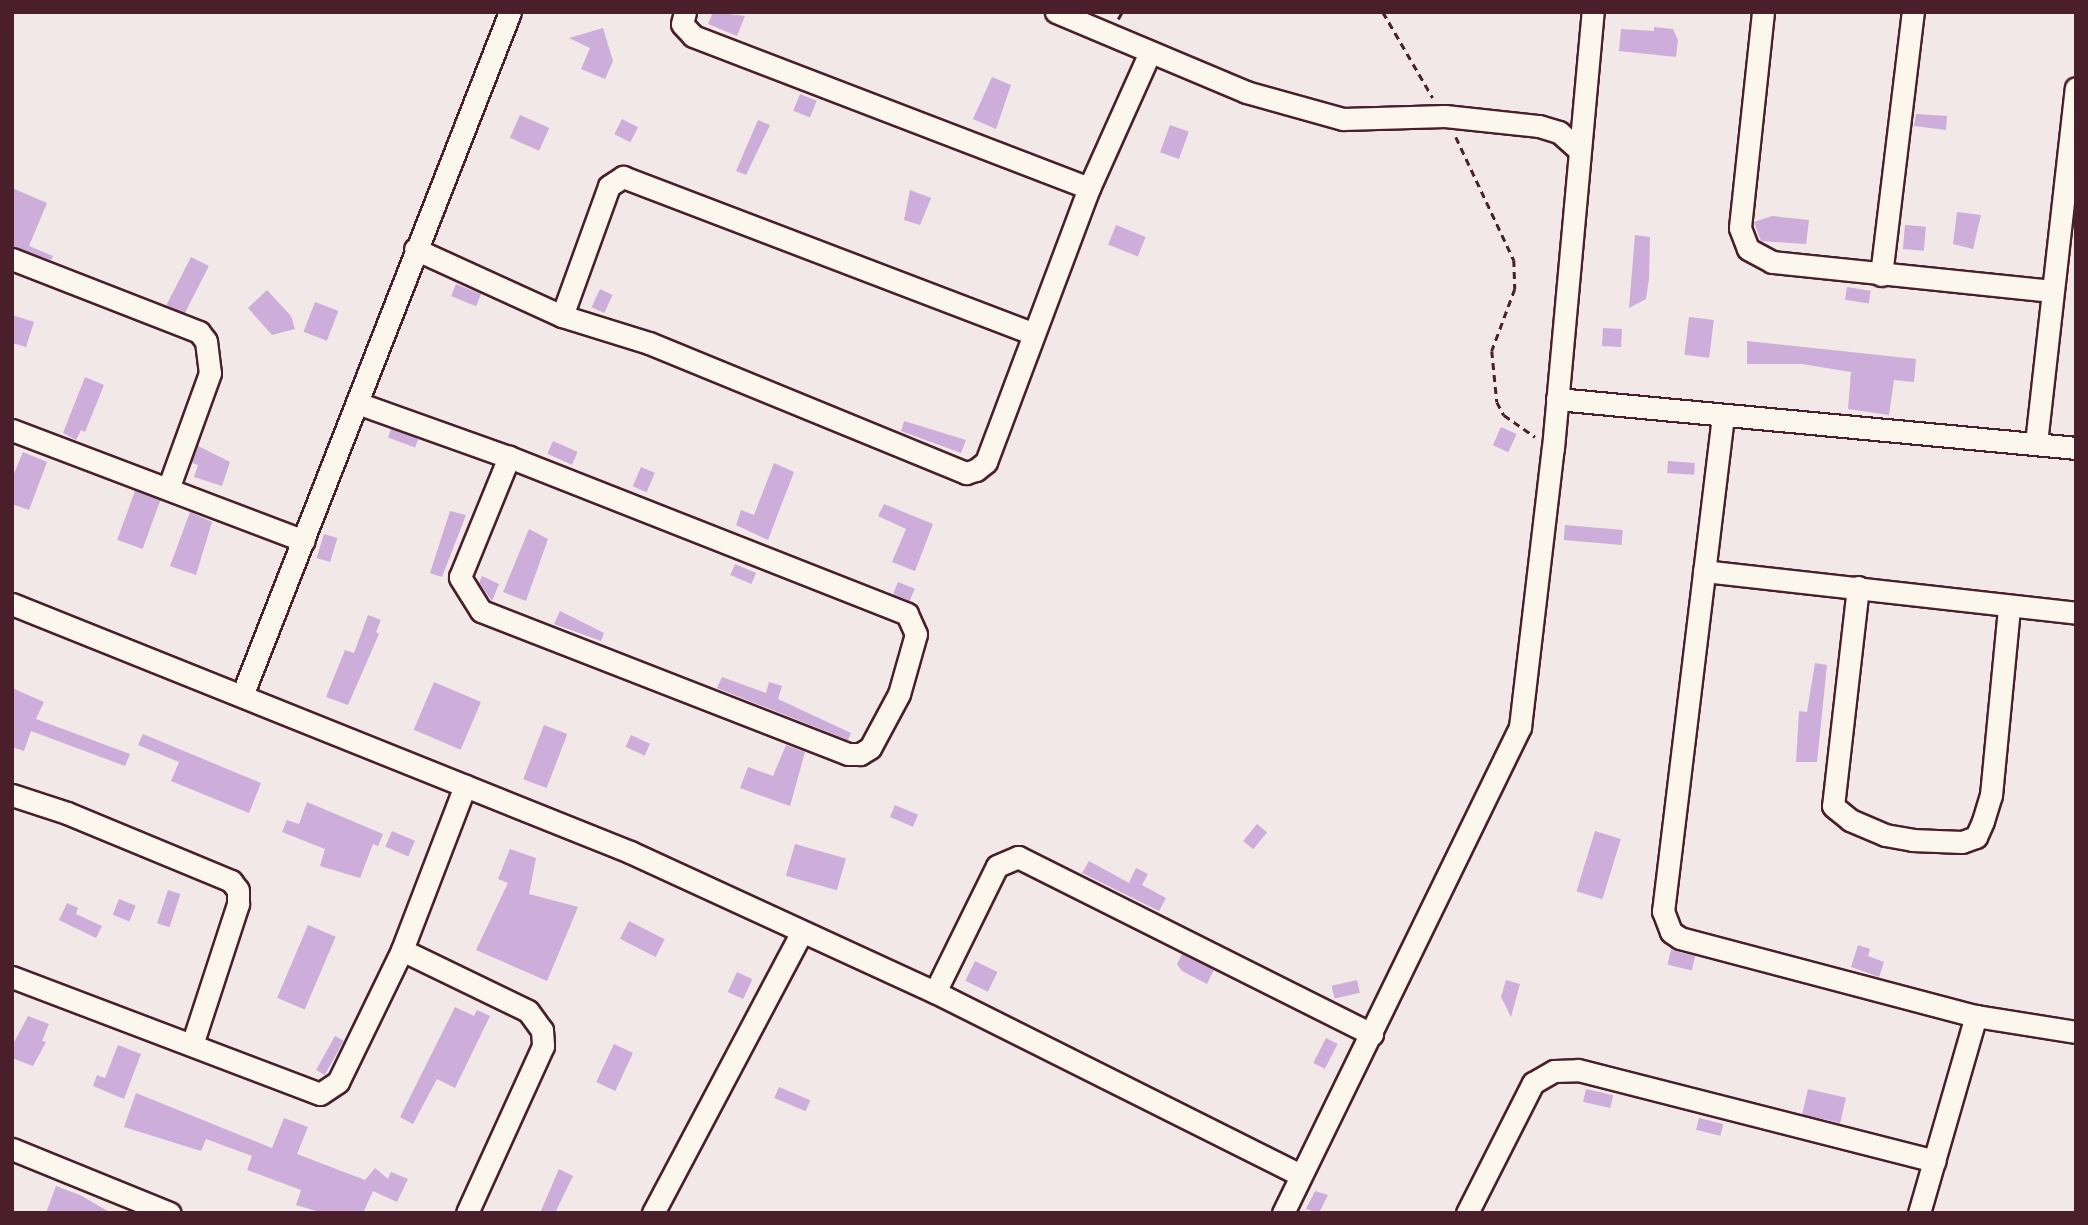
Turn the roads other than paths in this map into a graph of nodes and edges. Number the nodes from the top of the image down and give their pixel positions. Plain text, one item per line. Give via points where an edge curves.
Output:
1 (510, 12) edge
2 (685, 12) edge
3 (1056, 12) edge
4 (1593, 12) edge
5 (1763, 12) edge
6 (1913, 12) edge
7 (1150, 52) junction
8 (2076, 88) edge
9 (2073, 147) edge
10 (1579, 150) junction
11 (1089, 188) junction
12 (415, 249) junction
13 (12, 259) edge
14 (1881, 275) junction
15 (2052, 291) junction
16 (562, 316) junction
17 (1031, 333) junction
18 (1557, 399) junction
19 (357, 403) junction
20 (1723, 416) junction
21 (12, 430) edge
22 (2036, 443) junction
23 (2076, 448) edge
24 (509, 457) junction
25 (169, 489) junction
26 (304, 541) junction
27 (1704, 571) junction
28 (1858, 586) junction
29 (12, 604) edge
30 (2010, 607) junction
31 (2076, 613) edge
32 (243, 693) junction
33 (465, 786) junction
34 (12, 795) edge
35 (801, 933) junction
36 (402, 950) junction
37 (12, 977) edge
38 (935, 992) junction
39 (1976, 1016) junction
40 (2076, 1032) edge
41 (1372, 1034) junction
42 (192, 1045) junction
43 (12, 1149) edge
44 (1935, 1161) junction
45 (1300, 1175) junction
46 (170, 1213) edge
47 (467, 1213) edge
48 (653, 1213) edge
49 (1283, 1213) edge
50 (1467, 1213) edge
51 (1919, 1213) edge

1 - 12 street
2 - 11 street via 682,24 693,36
3 - 7 street
4 - 10 street
5 - 14 street via 1742,240 1772,262
6 - 14 street
7 - 10 street via 1246,92 1343,118 1445,116 1539,126 1559,132
7 - 11 street
8 - 9 street
9 - 15 street
10 - 18 street
11 - 17 street
12 - 16 street
12 - 19 street
13 - 25 street via 199,332 206,341 210,373
14 - 15 street
15 - 22 street
16 - 17 street via 609,186 623,177
16 - 17 street via 649,343 966,473 986,461
18 - 20 street
18 - 41 street via 1520,727
19 - 24 street
19 - 26 street
20 - 22 street
20 - 27 street
21 - 25 street
22 - 23 street
24 - 24 street via 907,614 916,634 899,694 870,748 848,754 481,611 460,577
25 - 26 street
26 - 32 street
27 - 28 street
27 - 39 street via 1663,911 1671,932
28 - 30 street
28 - 30 street via 1833,806 1850,820 1885,835 1912,839 1962,842 1976,837 1983,821 1991,795
29 - 32 street
30 - 31 street
32 - 33 street
33 - 35 street via 630,852
33 - 36 street
34 - 42 street via 231,881 238,890 238,904
35 - 38 street
35 - 48 street
36 - 42 street via 338,1082 320,1094
36 - 47 street via 528,1011 542,1030 543,1046
37 - 42 street
38 - 41 street via 997,866 1017,857
38 - 45 street
39 - 40 street
39 - 44 street
41 - 45 street
43 - 46 street
44 - 50 street via 1578,1070 1554,1071 1533,1083
44 - 51 street
45 - 49 street

